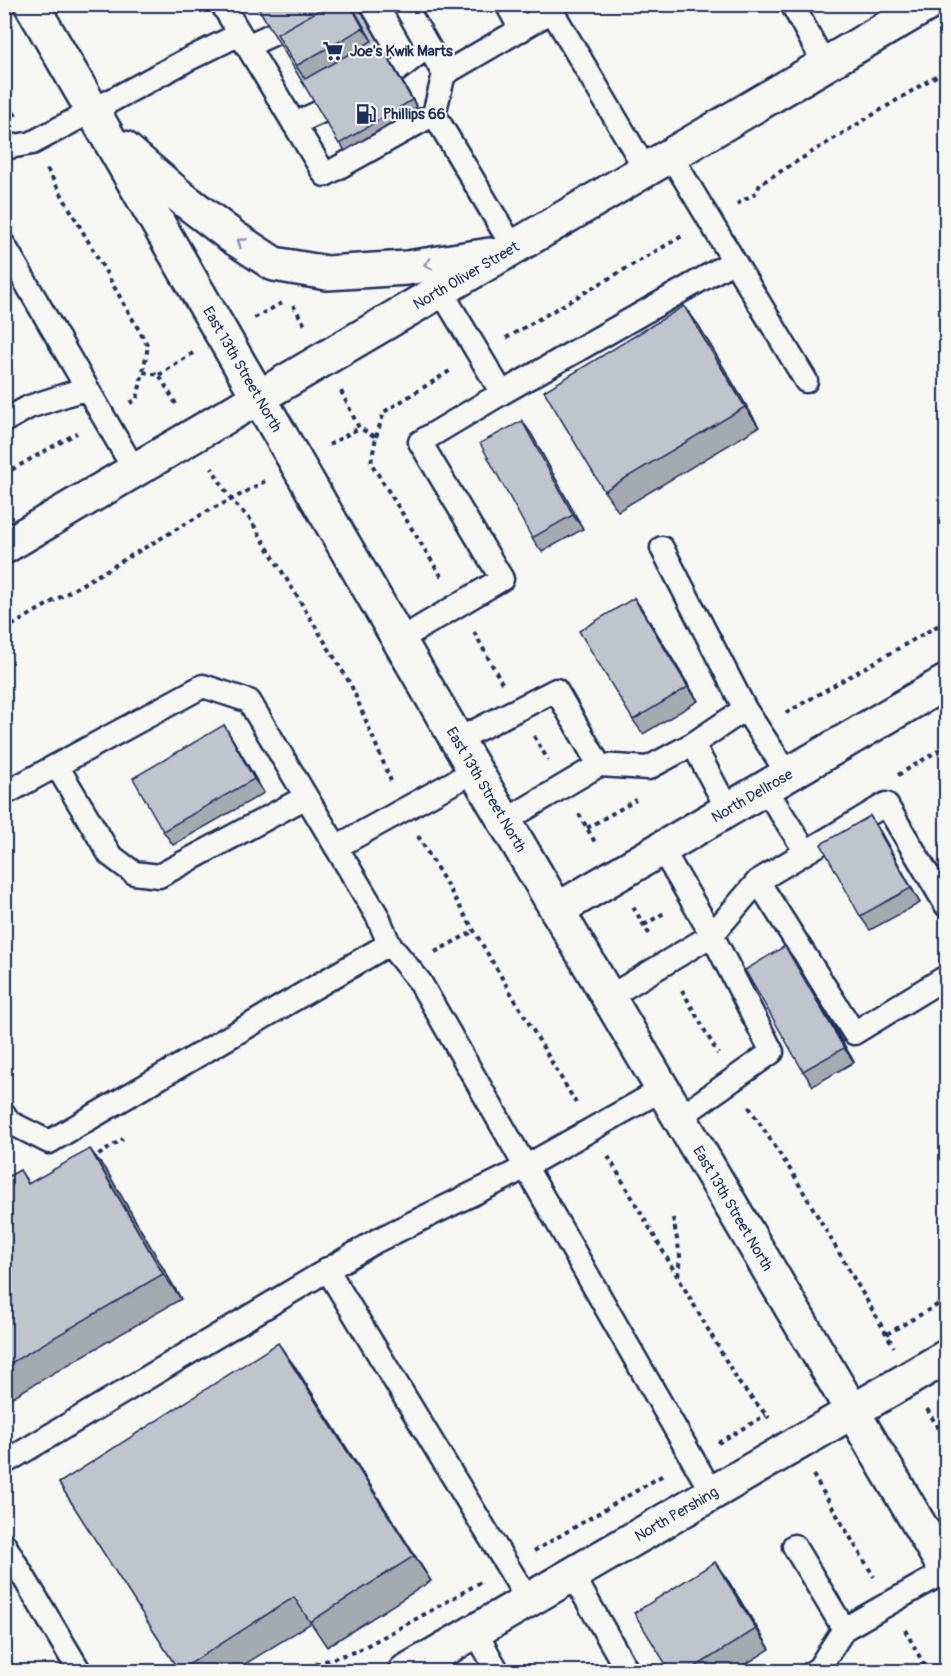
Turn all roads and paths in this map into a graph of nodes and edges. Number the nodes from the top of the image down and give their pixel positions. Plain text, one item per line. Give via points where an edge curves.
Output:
1 (31, 4) edge
2 (222, 4) edge
3 (404, 4) edge
4 (507, 4) edge
5 (792, 4) edge
6 (928, 4) edge
7 (558, 8) edge
8 (520, 30) junction
9 (273, 34) edge
10 (243, 40) junction
11 (428, 46) junction
12 (825, 65) junction
13 (946, 70) edge
14 (396, 71) edge
15 (444, 74) junction
16 (4, 97) edge
17 (320, 112) edge
18 (434, 114) junction
19 (99, 122) junction
20 (294, 123) junction
21 (33, 143) junction
22 (4, 148) edge
23 (659, 163) junction
24 (710, 221) junction
25 (4, 245) edge
26 (510, 251) junction
27 (734, 261) junction
28 (441, 291) junction
29 (478, 354) junction
30 (143, 372) dead end
31 (806, 381) dead end
32 (87, 388) junction
33 (502, 393) junction
34 (258, 399) junction
35 (4, 421) edge
36 (376, 437) junction
37 (296, 463) junction
38 (135, 471) junction
39 (231, 500) junction
40 (4, 547) edge
41 (662, 548) dead end
42 (460, 605) junction
43 (4, 630) edge
44 (399, 640) junction
45 (946, 682) edge
46 (745, 709) junction
47 (518, 710) junction
48 (458, 740) junction
49 (693, 744) junction
50 (599, 765) junction
51 (57, 766) junction
52 (476, 770) junction
53 (777, 781) junction
54 (564, 786) junction
55 (4, 794) edge
56 (306, 797) junction
57 (728, 810) junction
58 (402, 811) junction
59 (505, 821) junction
60 (336, 847) junction
61 (662, 849) junction
62 (806, 852) junction
63 (615, 876) junction
64 (758, 881) junction
65 (946, 905) edge
66 (557, 910) junction
67 (712, 935) junction
68 (389, 944) junction
69 (666, 963) junction
70 (946, 977) edge
71 (609, 997) junction
72 (732, 1080) junction
73 (663, 1089) junction
74 (4, 1114) edge
75 (680, 1117) junction
76 (592, 1129) junction
77 (525, 1167) junction
78 (673, 1218) dead end
79 (327, 1269) junction
80 (678, 1278) junction
81 (946, 1300) edge
82 (887, 1334) junction
83 (946, 1357) edge
84 (911, 1377) junction
85 (853, 1411) junction
86 (946, 1425) edge
87 (939, 1430) junction
88 (946, 1442) edge
89 (795, 1445) junction
90 (4, 1463) edge
91 (712, 1493) junction
92 (4, 1544) edge
93 (794, 1546) dead end
94 (946, 1570) edge
95 (572, 1574) junction
96 (528, 1600) junction
97 (889, 1603) junction
98 (844, 1629) junction
99 (475, 1631) junction
100 (623, 1670) edge
101 (80, 1671) edge
102 (405, 1671) edge
103 (498, 1671) edge
104 (813, 1671) edge
105 (928, 1671) edge

1 - 19 main road, East 13th Street North
2 - 10 lane
3 - 11 lane
4 - 8 lane
5 - 12 lane
6 - 12 main road, North Oliver Street
7 - 8 lane
7 - 23 lane
8 - 15 lane
9 - 10 lane
10 - 19 lane via 184,61
10 - 20 lane
11 - 14 lane
11 - 15 lane
12 - 23 main road, North Oliver Street
13 - 24 path via 760,184 757,192
15 - 18 lane
16 - 21 path
17 - 20 lane
18 - 20 lane via 325,175
18 - 26 lane
19 - 21 lane
26 -> 19 main road via 407,268 327,273 274,264 183,199
19 - 34 main road, East 13th Street North
21 - 22 lane
21 - 30 path via 148,346
23 - 24 lane
23 - 26 main road, North Oliver Street
24 - 27 lane
24 - 29 path
25 - 32 lane
26 - 28 main road, North Oliver Street
27 - 31 lane
27 - 33 lane
28 - 29 lane
28 - 34 main road, North Oliver Street
29 - 33 lane
29 - 36 path via 384,412
32 - 35 lane via 29,407
32 - 38 lane
33 - 42 lane via 420,442 502,579
34 - 37 main road, East 13th Street North
34 - 38 main road, North Oliver Street
36 - 37 path via 359,428
36 - 42 path via 371,464
37 - 39 path
37 - 44 main road, East 13th Street North
38 - 40 main road, North Oliver Street
39 - 43 path
39 - 58 path via 249,519 351,685
41 - 46 lane
42 - 44 lane
42 - 47 path
44 - 48 main road, East 13th Street North
45 - 53 main road, North Dellrose
46 - 49 lane
46 - 53 lane
47 - 48 lane
47 - 50 lane via 556,690
47 - 54 path
48 - 52 main road, East 13th Street North
49 - 50 lane via 648,768
49 - 57 lane
50 - 54 lane
51 - 55 lane
51 - 56 lane via 110,855 134,873 159,876
51 - 56 lane via 203,686 249,701
52 - 58 lane
52 - 59 main road, East 13th Street North
53 - 57 main road, North Dellrose
53 - 62 lane
54 - 59 lane
54 - 63 path
56 - 60 lane
57 - 61 main road, North Dellrose
58 - 60 lane
58 - 76 path
59 - 66 main road, East 13th Street North
60 - 68 lane via 378,917
61 - 63 main road, North Dellrose
61 - 67 lane
62 - 64 lane
62 - 65 lane via 886,804
63 - 66 main road, North Dellrose
63 - 69 path
64 - 67 lane
64 - 70 lane via 854,1033
66 - 71 main road, East 13th Street North
67 - 69 lane
67 - 72 lane via 772,1052
68 - 74 lane via 49,1142 9,1122
68 - 77 lane via 420,982
69 - 71 lane
69 - 72 path
71 - 73 main road, East 13th Street North
72 - 75 lane
72 - 82 path via 793,1174
73 - 75 main road, East 13th Street North
73 - 76 lane
75 - 85 main road, East 13th Street North
76 - 77 lane
76 - 80 path
77 - 79 lane
77 - 91 lane
78 - 80 path via 680,1255
79 - 90 lane
79 - 96 lane
80 - 89 path via 739,1383
81 - 82 path
82 - 84 path
83 - 84 main road, North Pershing
84 - 85 main road, North Pershing
84 - 87 path
85 - 89 main road, North Pershing
85 - 94 main road, East 13th Street North
86 - 87 path
87 - 88 path
89 - 91 main road, North Pershing
89 - 97 path
91 - 95 main road, North Pershing
92 - 101 lane
93 - 98 lane
94 - 97 lane
95 - 96 main road, North Pershing
95 - 100 lane
96 - 99 main road, North Pershing
97 - 98 lane
97 - 105 path
98 - 104 lane via 819,1668
99 - 102 main road, North Pershing
99 - 103 lane

